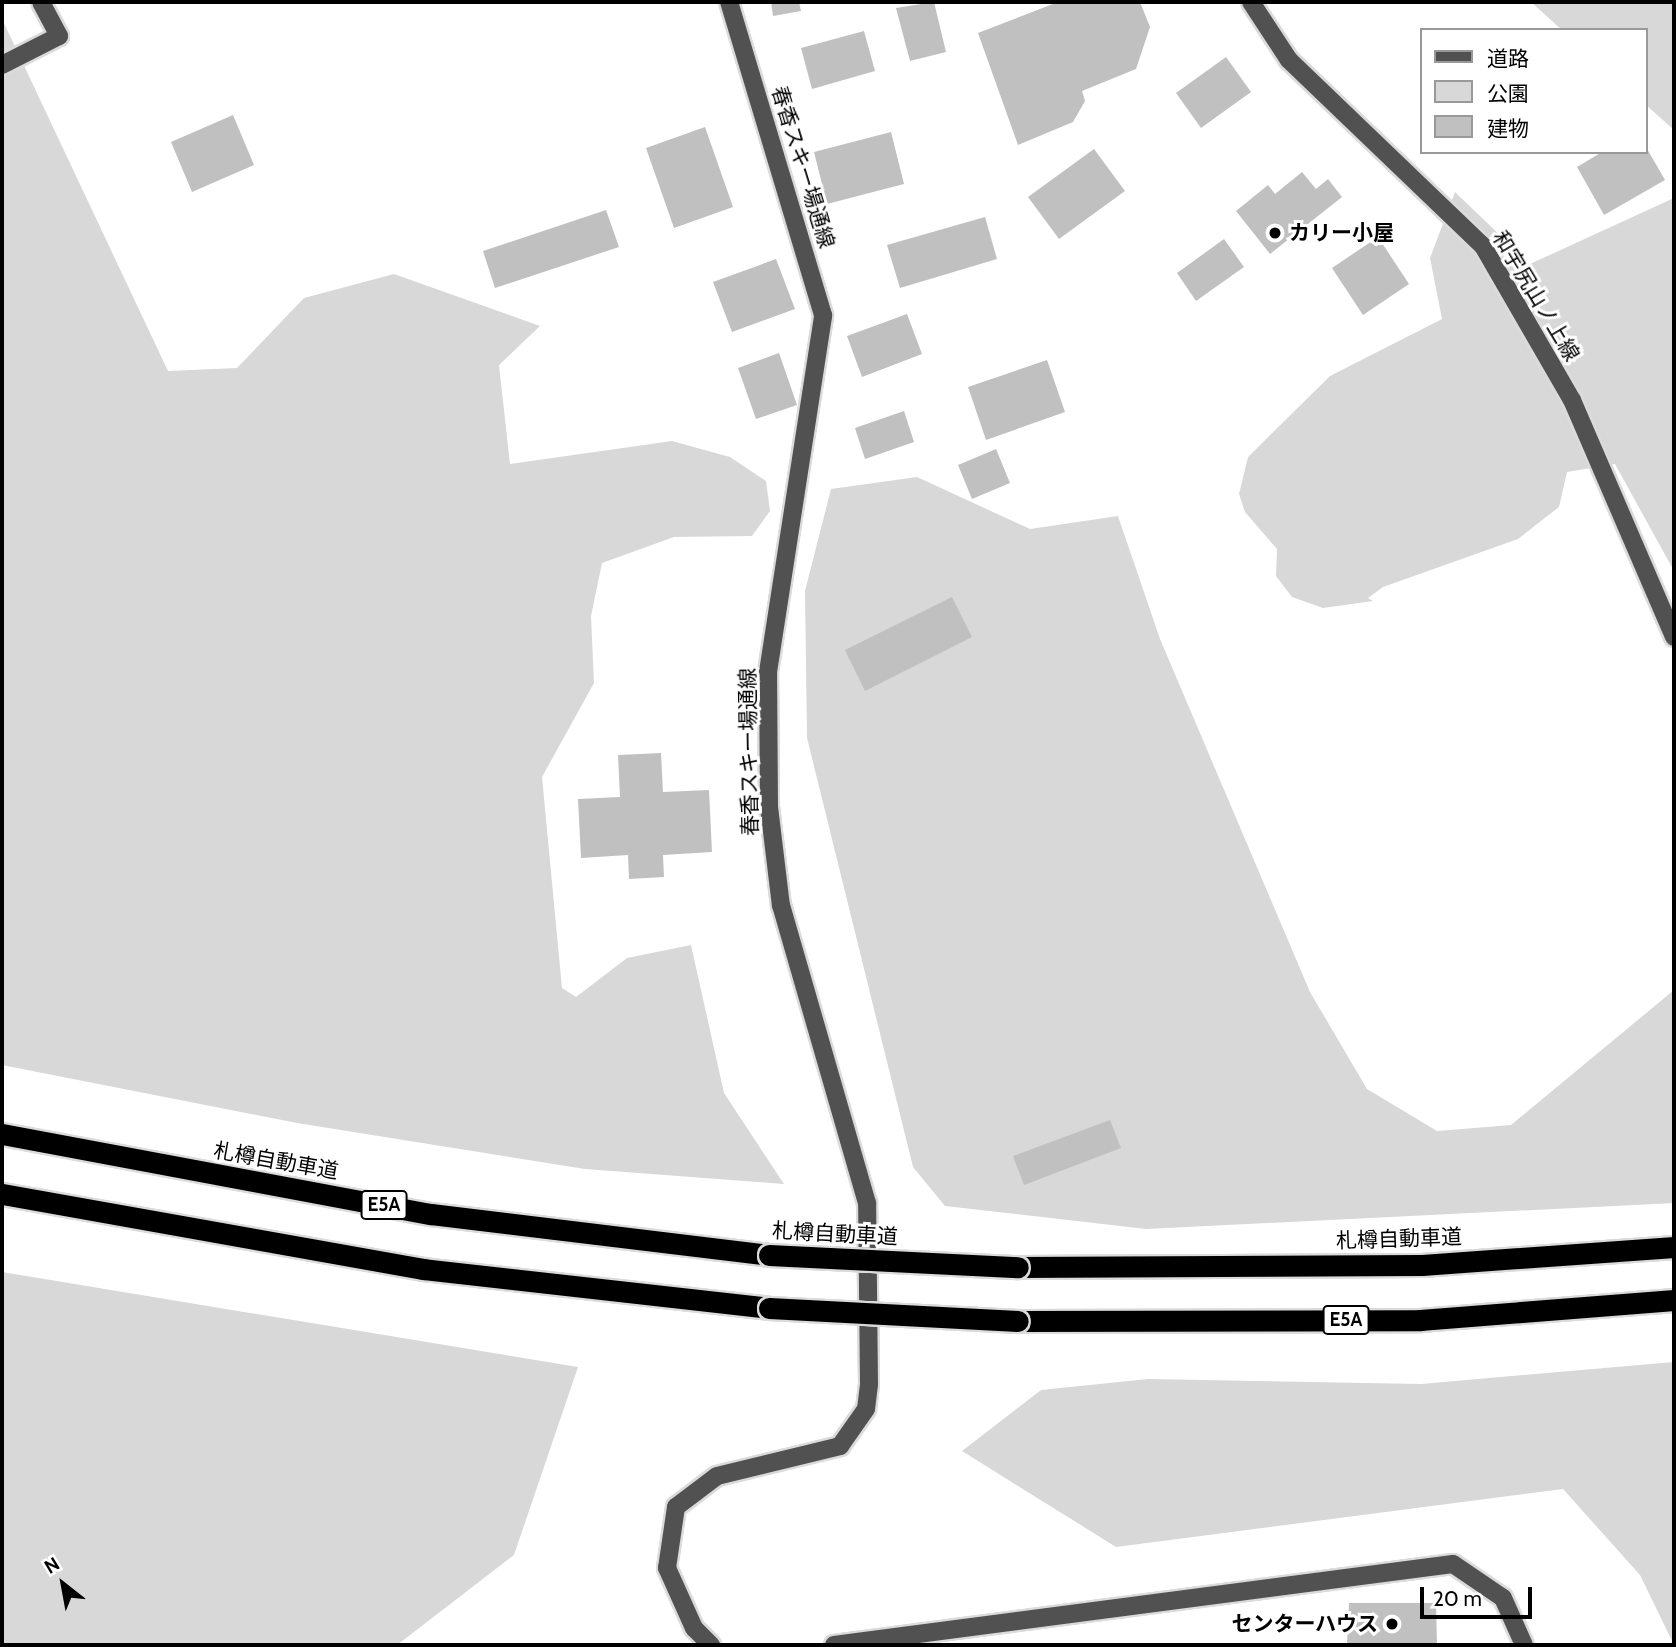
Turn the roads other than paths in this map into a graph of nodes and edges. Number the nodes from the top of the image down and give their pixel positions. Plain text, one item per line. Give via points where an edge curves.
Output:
1 (41, 2) edge
2 (729, 2) edge
3 (1251, 2) edge
4 (2, 65) edge
5 (1674, 637) edge
6 (2, 1134) edge
7 (2, 1194) edge
8 (1674, 1247) edge
9 (1674, 1300) edge
10 (711, 1645) edge
11 (834, 1645) edge
12 (1524, 1645) edge

1 - 4 street via 59,36
2 - 10 street, 春香スキー場通線 via 823,315 768,672 769,807 782,906 867,1203 869,1384 866,1409 840,1446 717,1476 676,1507 667,1568 694,1628
3 - 5 street, 和宇尻山ノ上線 via 1289,60 1483,246 1572,400
6 - 8 highway, 札樽自動車道 / E5A, bridge via 431,1213 769,1255 1018,1267 1422,1265
7 - 9 highway, E5A, bridge via 423,1269 769,1308 1018,1321 1420,1320
11 - 12 street via 1453,1564 1503,1598

